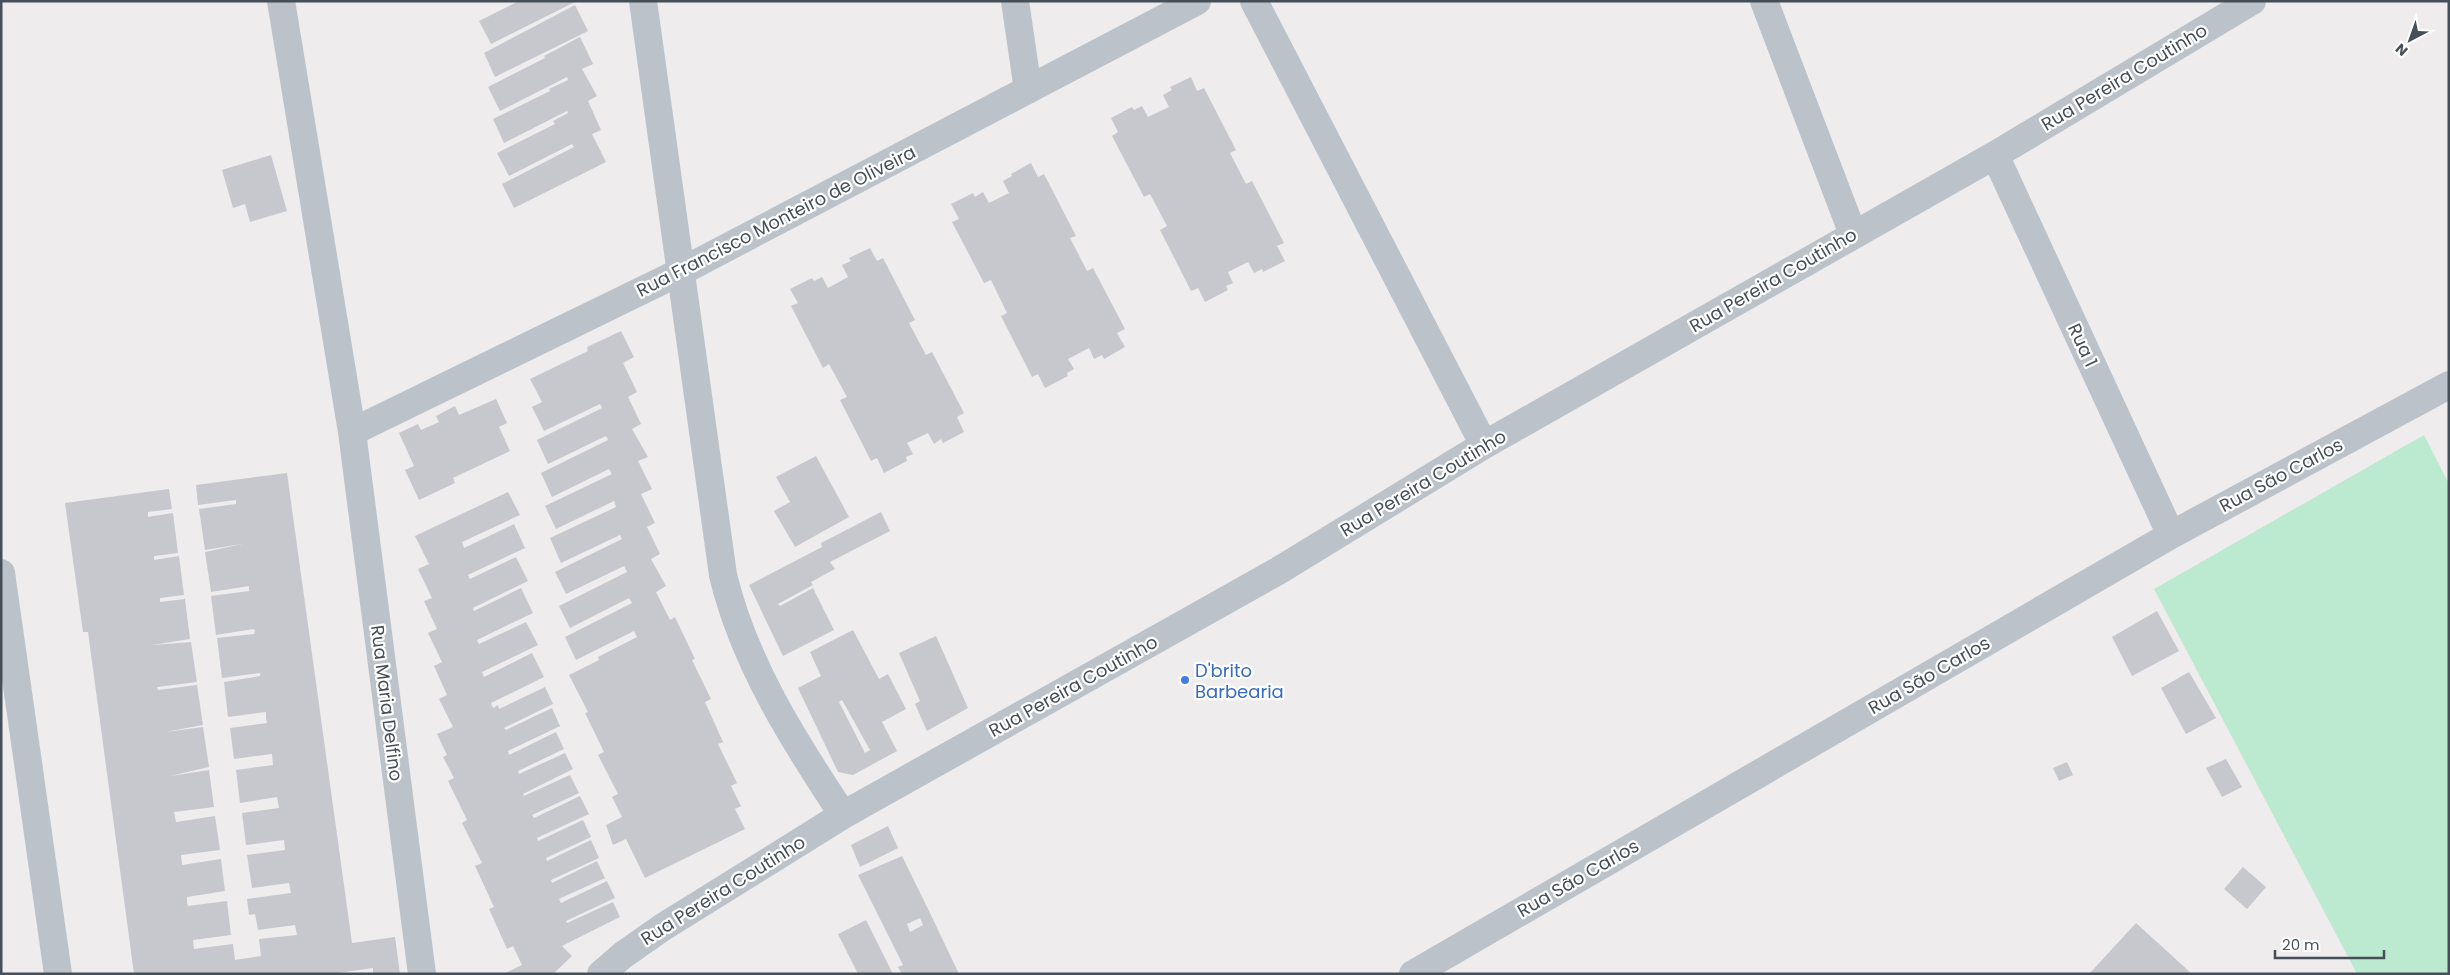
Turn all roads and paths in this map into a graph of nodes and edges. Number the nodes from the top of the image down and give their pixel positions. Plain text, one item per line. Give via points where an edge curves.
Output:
1 (281, 1) edge
2 (643, 1) edge
3 (1015, 1) edge
4 (1197, 1) edge
5 (1254, 1) edge
6 (1764, 1) edge
7 (2252, 1) edge
8 (1028, 90) junction
9 (1994, 155) junction
10 (1853, 234) junction
11 (682, 272) junction
12 (2449, 385) edge
13 (352, 432) junction
14 (1484, 445) junction
15 (2170, 535) junction
16 (1, 573) edge
17 (843, 815) junction
18 (58, 974) edge
19 (422, 974) edge
20 (601, 974) edge
21 (1413, 974) edge

1 - 13 street, Rua Maria Delfino
2 - 11 street
3 - 8 street
4 - 8 street, Rua Francisco Monteiro de Oliveira
5 - 14 street
6 - 10 street
7 - 9 street, Rua Pereira Coutinho
8 - 11 street, Rua Francisco Monteiro de Oliveira
9 - 10 street, Rua Pereira Coutinho
9 - 15 street, Rua 1
10 - 14 street, Rua Pereira Coutinho
11 - 13 street, Rua Francisco Monteiro de Oliveira
11 - 17 street via 723,575 730,603 756,668 814,772
12 - 15 street, Rua São Carlos
13 - 19 street, Rua Maria Delfino
14 - 17 street, Rua Pereira Coutinho via 1278,571
15 - 21 street, Rua São Carlos
16 - 18 street
17 - 20 street, Rua Pereira Coutinho via 663,927 623,954

